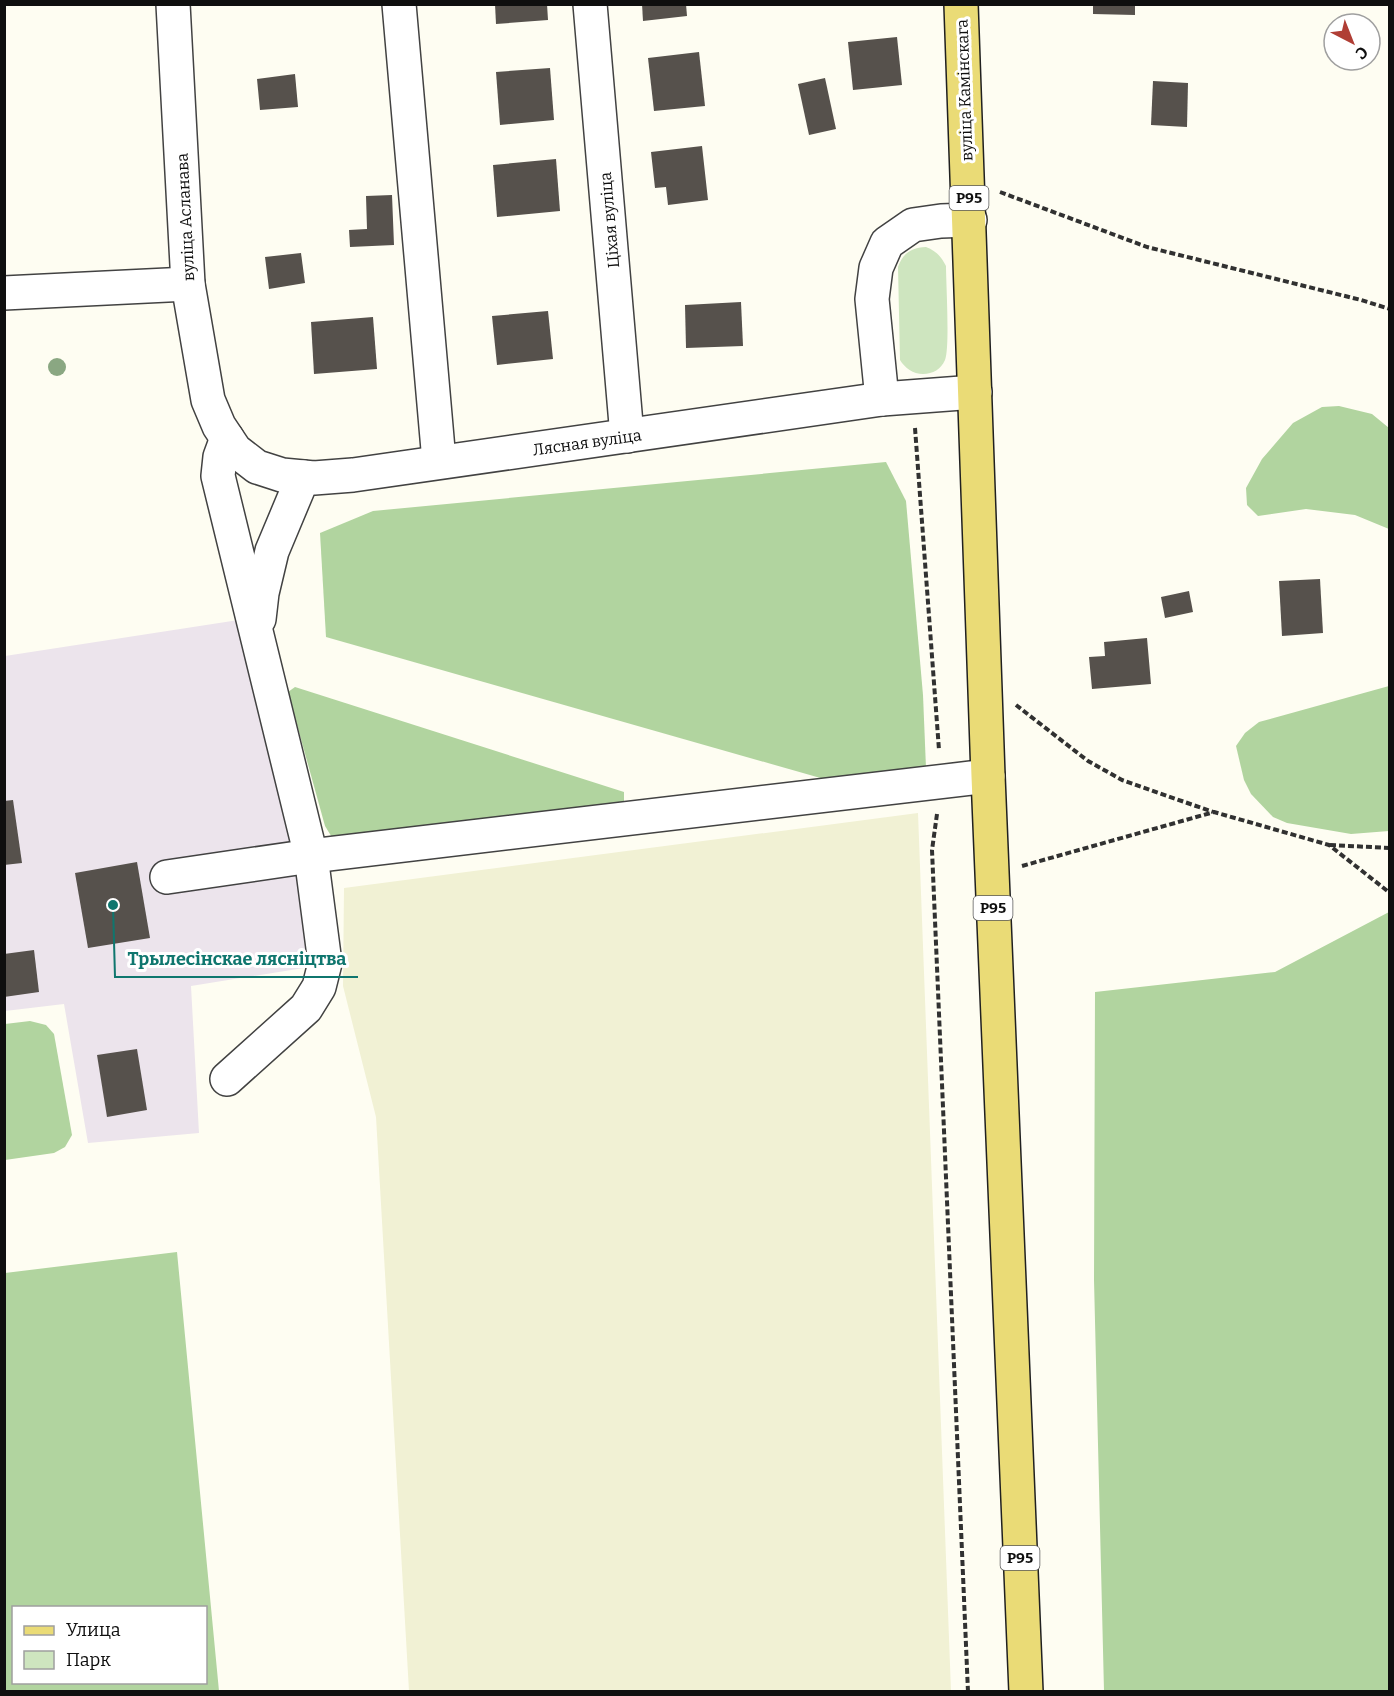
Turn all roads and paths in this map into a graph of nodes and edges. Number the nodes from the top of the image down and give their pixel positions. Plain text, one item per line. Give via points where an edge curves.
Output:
1 (174, 4) edge
2 (399, 4) edge
3 (590, 4) edge
4 (961, 4) edge
5 (968, 181) junction
6 (970, 220) junction
7 (188, 284) junction
8 (4, 293) edge
9 (1389, 309) edge
10 (975, 392) junction
11 (897, 398) junction
12 (223, 432) junction
13 (627, 436) junction
14 (439, 461) junction
15 (303, 477) junction
16 (258, 635) junction
17 (986, 680) junction
18 (988, 776) junction
19 (941, 781) junction
20 (1214, 812) junction
21 (1329, 845) junction
22 (1389, 848) edge
23 (310, 856) junction
24 (992, 875) junction
25 (167, 877) dead end
26 (1389, 893) edge
27 (227, 1078) dead end
28 (968, 1692) edge
29 (1026, 1692) edge

1 - 7 street, вуліца Асланава
2 - 14 street
3 - 13 street, Ціхая вуліца
4 - 5 main road, вуліца Камінскага / Р95
5 - 6 main road, вуліца Камінскага / Р95
5 - 9 path via 1147,247
6 - 10 main road, вуліца Камінскага / Р95
6 - 11 street via 913,225 887,243 876,268 872,299
7 - 8 street
7 - 12 street, вуліца Асланава via 208,400
10 - 11 street, Лясная вуліца
10 - 17 main road, Р95
11 - 13 street, Лясная вуліца
11 - 19 path
12 - 15 street, Лясная вуліца via 256,467
12 - 16 street via 218,476
13 - 14 street, Лясная вуліца
14 - 15 street, Лясная вуліца via 353,475
15 - 16 street via 272,551
16 - 23 street
17 - 18 main road, Р95
17 - 20 path via 1088,761 1122,780
18 - 19 street
18 - 24 main road, Р95
19 - 23 street
19 - 28 path via 932,850
20 - 21 path
20 - 24 path
21 - 22 path
21 - 26 path
23 - 25 street
23 - 27 street via 325,963 319,987 306,1008
24 - 29 main road, Р95

